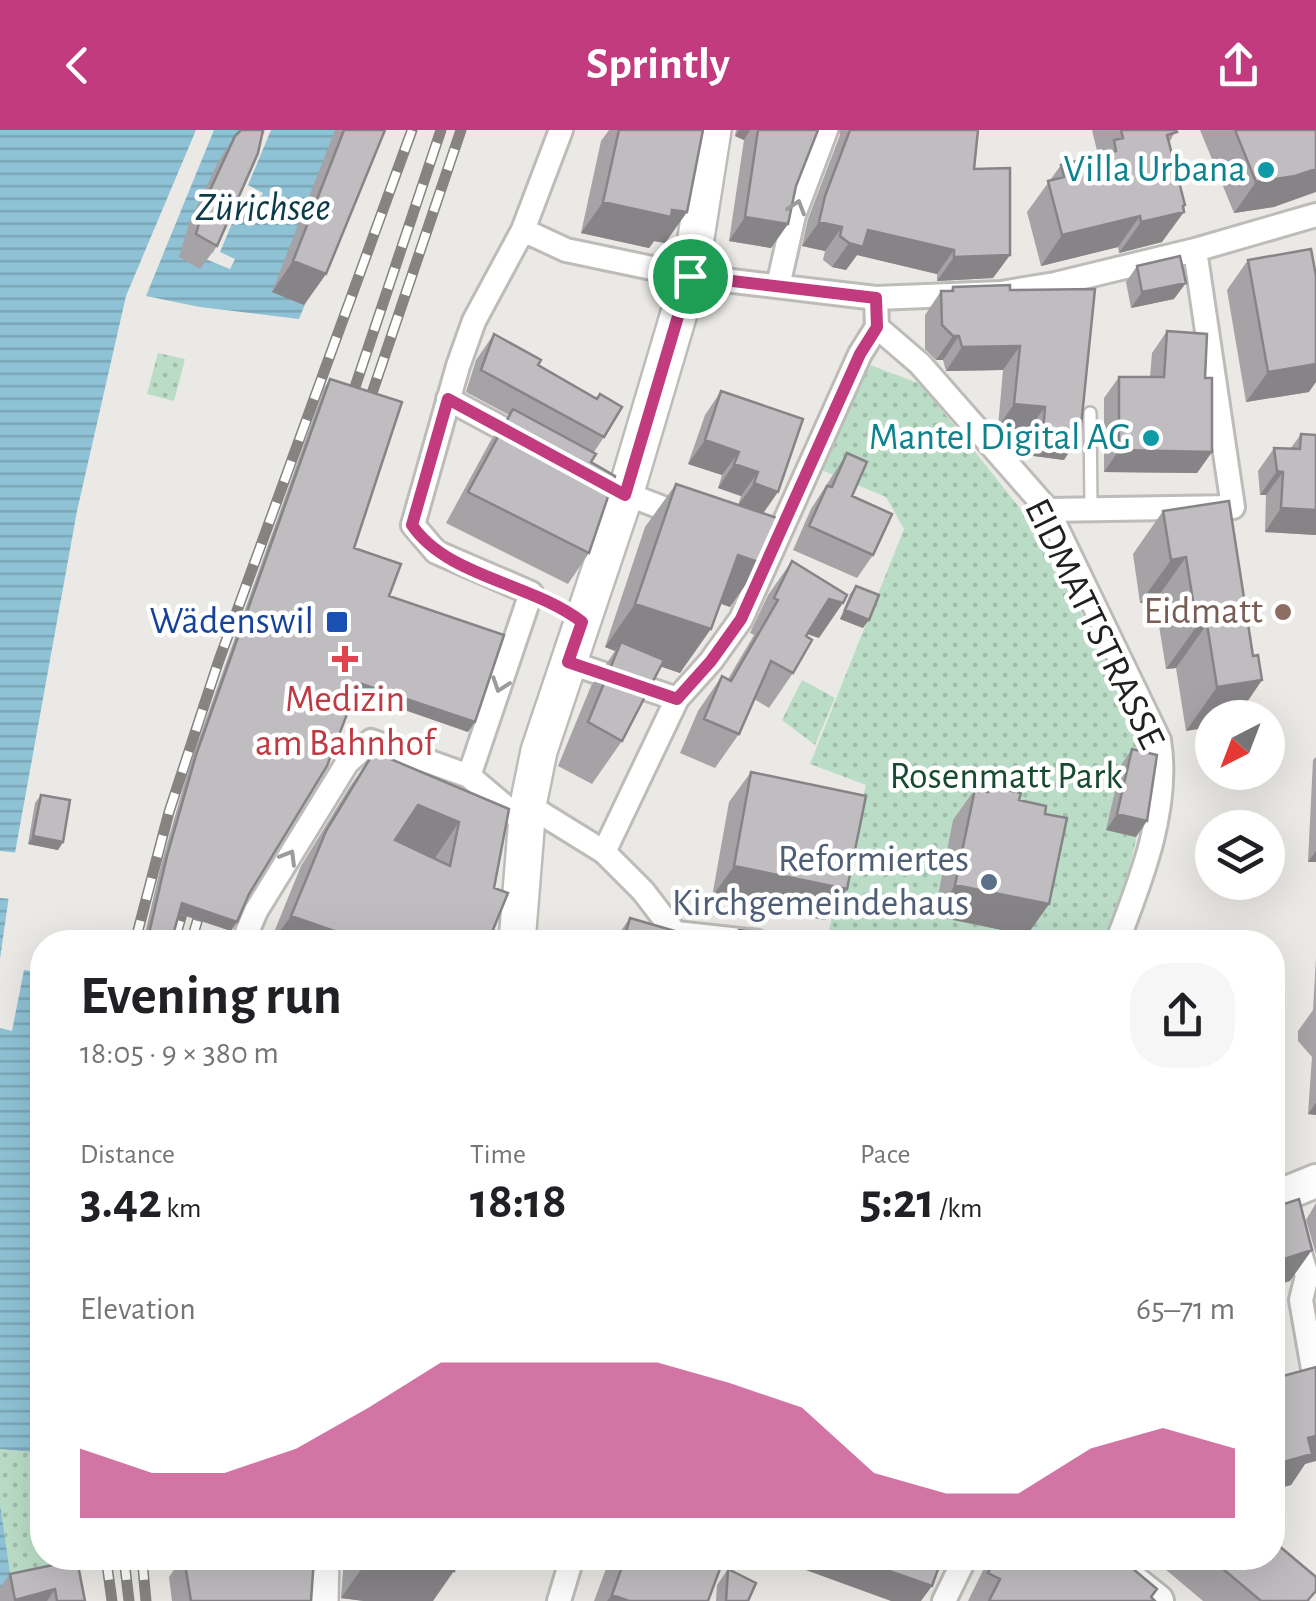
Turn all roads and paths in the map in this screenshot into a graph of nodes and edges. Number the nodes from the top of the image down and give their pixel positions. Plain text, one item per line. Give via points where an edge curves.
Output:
1 (561, 130) edge
2 (713, 130) edge
3 (826, 130) edge
4 (1316, 215) edge
5 (523, 230) junction
6 (1195, 250) junction
7 (690, 276) junction
8 (778, 286) junction
9 (876, 298) junction
10 (877, 327) junction
11 (448, 399) junction
12 (1090, 414) dead end
13 (541, 449) edge
14 (591, 476) edge
15 (625, 495) junction
16 (1048, 510) junction
17 (1091, 510) junction
18 (700, 522) edge
19 (531, 593) junction
20 (582, 622) junction
21 (568, 662) junction
22 (677, 699) junction
23 (469, 776) junction
24 (527, 814) junction
25 (604, 852) junction
26 (248, 930) edge
27 (518, 930) edge
28 (673, 930) edge
29 (1122, 930) edge
30 (1316, 1181) edge
31 (1285, 1194) edge
32 (1285, 1214) edge
33 (1316, 1386) edge
34 (568, 1570) edge
35 (960, 1570) edge
36 (1118, 1570) edge
37 (559, 1601) edge
38 (944, 1601) edge
39 (1158, 1601) edge

1 - 5 street
2 - 7 main road
8 -> 3 street via 794,215
4 - 6 street
5 - 7 street via 566,250
5 - 11 street via 474,321
6 - 9 street via 1001,293
6 - 17 street via 1233,507
7 - 8 street
7 - 15 main road
8 - 9 street
9 - 10 street
10 - 16 street, EIDMATTSTRASSE via 920,364
10 - 22 street via 764,545 741,619
11 - 13 street
11 - 19 street via 412,525 436,552
12 - 17 lane
14 - 15 street
15 - 18 street
15 - 20 main road
16 - 17 street
16 - 29 street, EIDMATTSTRASSE via 1159,740 1164,768 1146,866
19 - 20 lane
19 -> 23 street
20 - 21 main road
21 - 22 street
21 - 24 main road via 538,751
22 - 25 street
23 - 24 street
26 -> 23 street via 347,763 371,741
24 - 25 street
24 - 27 main road
25 - 28 street
30 - 31 main road
32 - 33 street via 1307,1276 1301,1300
34 - 37 street
35 - 38 street
36 - 39 main road

